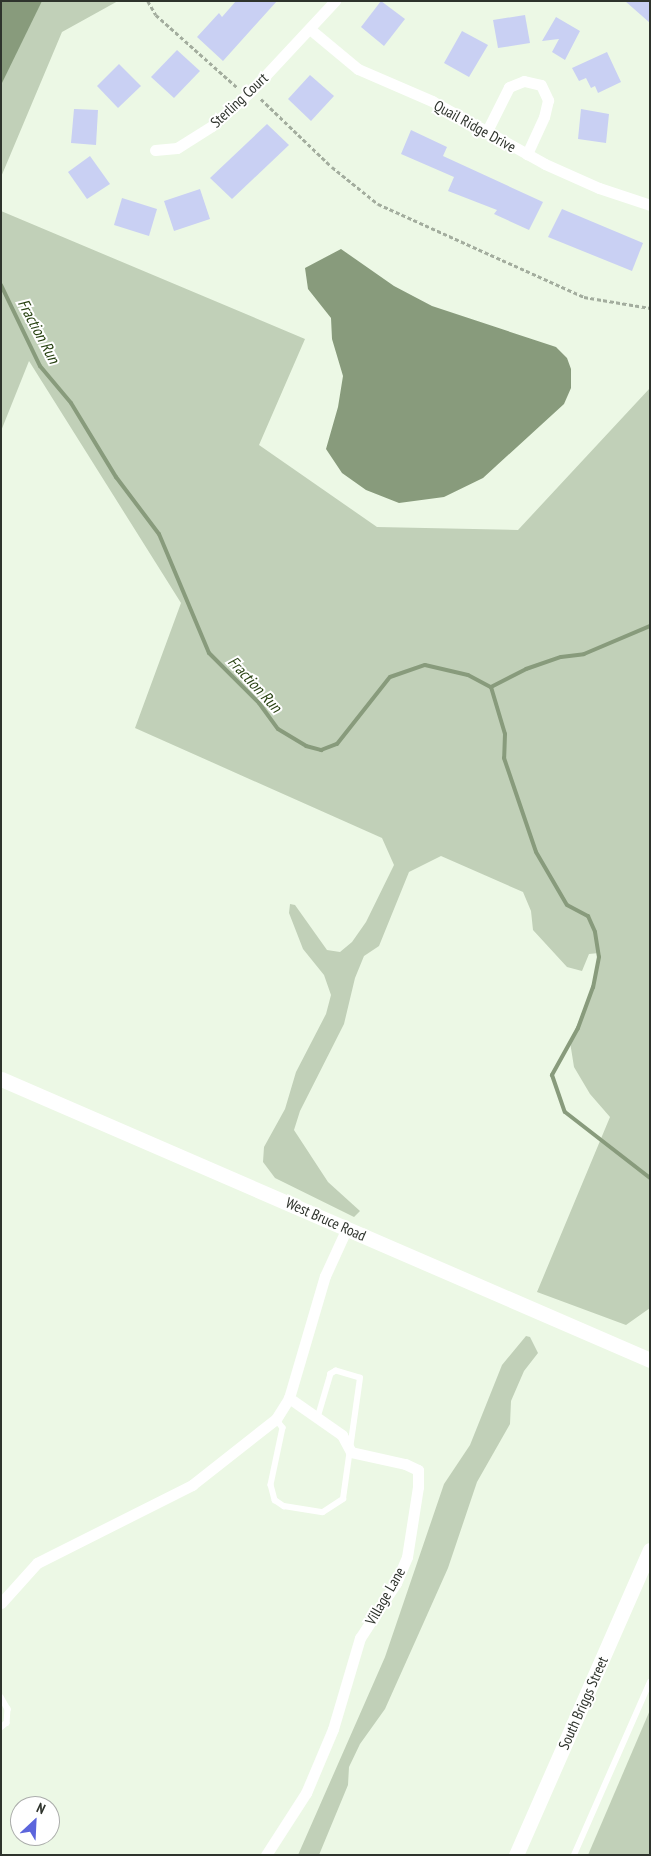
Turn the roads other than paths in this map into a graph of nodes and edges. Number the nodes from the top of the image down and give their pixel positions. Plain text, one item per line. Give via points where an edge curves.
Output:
1 (335, 1) edge
2 (311, 30) junction
3 (487, 131) junction
4 (155, 150) dead end
5 (527, 154) junction
6 (650, 205) edge
7 (1, 1079) edge
8 (347, 1228) junction
9 (650, 1360) edge
10 (289, 1398) junction
11 (318, 1418) junction
12 (276, 1420) junction
13 (351, 1452) junction
14 (650, 1550) edge
15 (1, 1603) edge
16 (650, 1682) edge
17 (1, 1697) edge
18 (1, 1728) edge
19 (266, 1855) edge
20 (516, 1855) edge
21 (574, 1855) edge

1 - 2 street, Sterling Court
2 - 3 street, Quail Ridge Drive via 358,69 432,101
2 - 4 street, Sterling Court via 212,126 177,148
3 - 5 street, Quail Ridge Drive
3 - 5 street via 510,87 524,81 541,86 548,100 544,118
5 - 6 street, Quail Ridge Drive via 599,188
7 - 8 street, West Bruce Road
8 - 9 street, West Bruce Road
8 - 10 street via 325,1276
10 - 11 street
10 - 12 street
11 - 13 street via 342,1435
11 - 13 lane via 331,1374 336,1371 360,1378
12 - 13 lane via 283,1428 271,1485 275,1500 284,1506 323,1512 335,1507 343,1499
12 - 15 street via 192,1485 37,1562
13 - 19 street, Village Lane via 418,1470 407,1557 396,1583 360,1638 334,1730 306,1793
14 - 20 street, South Briggs Street
16 - 21 lane
17 - 18 lane via 8,1709 7,1723

